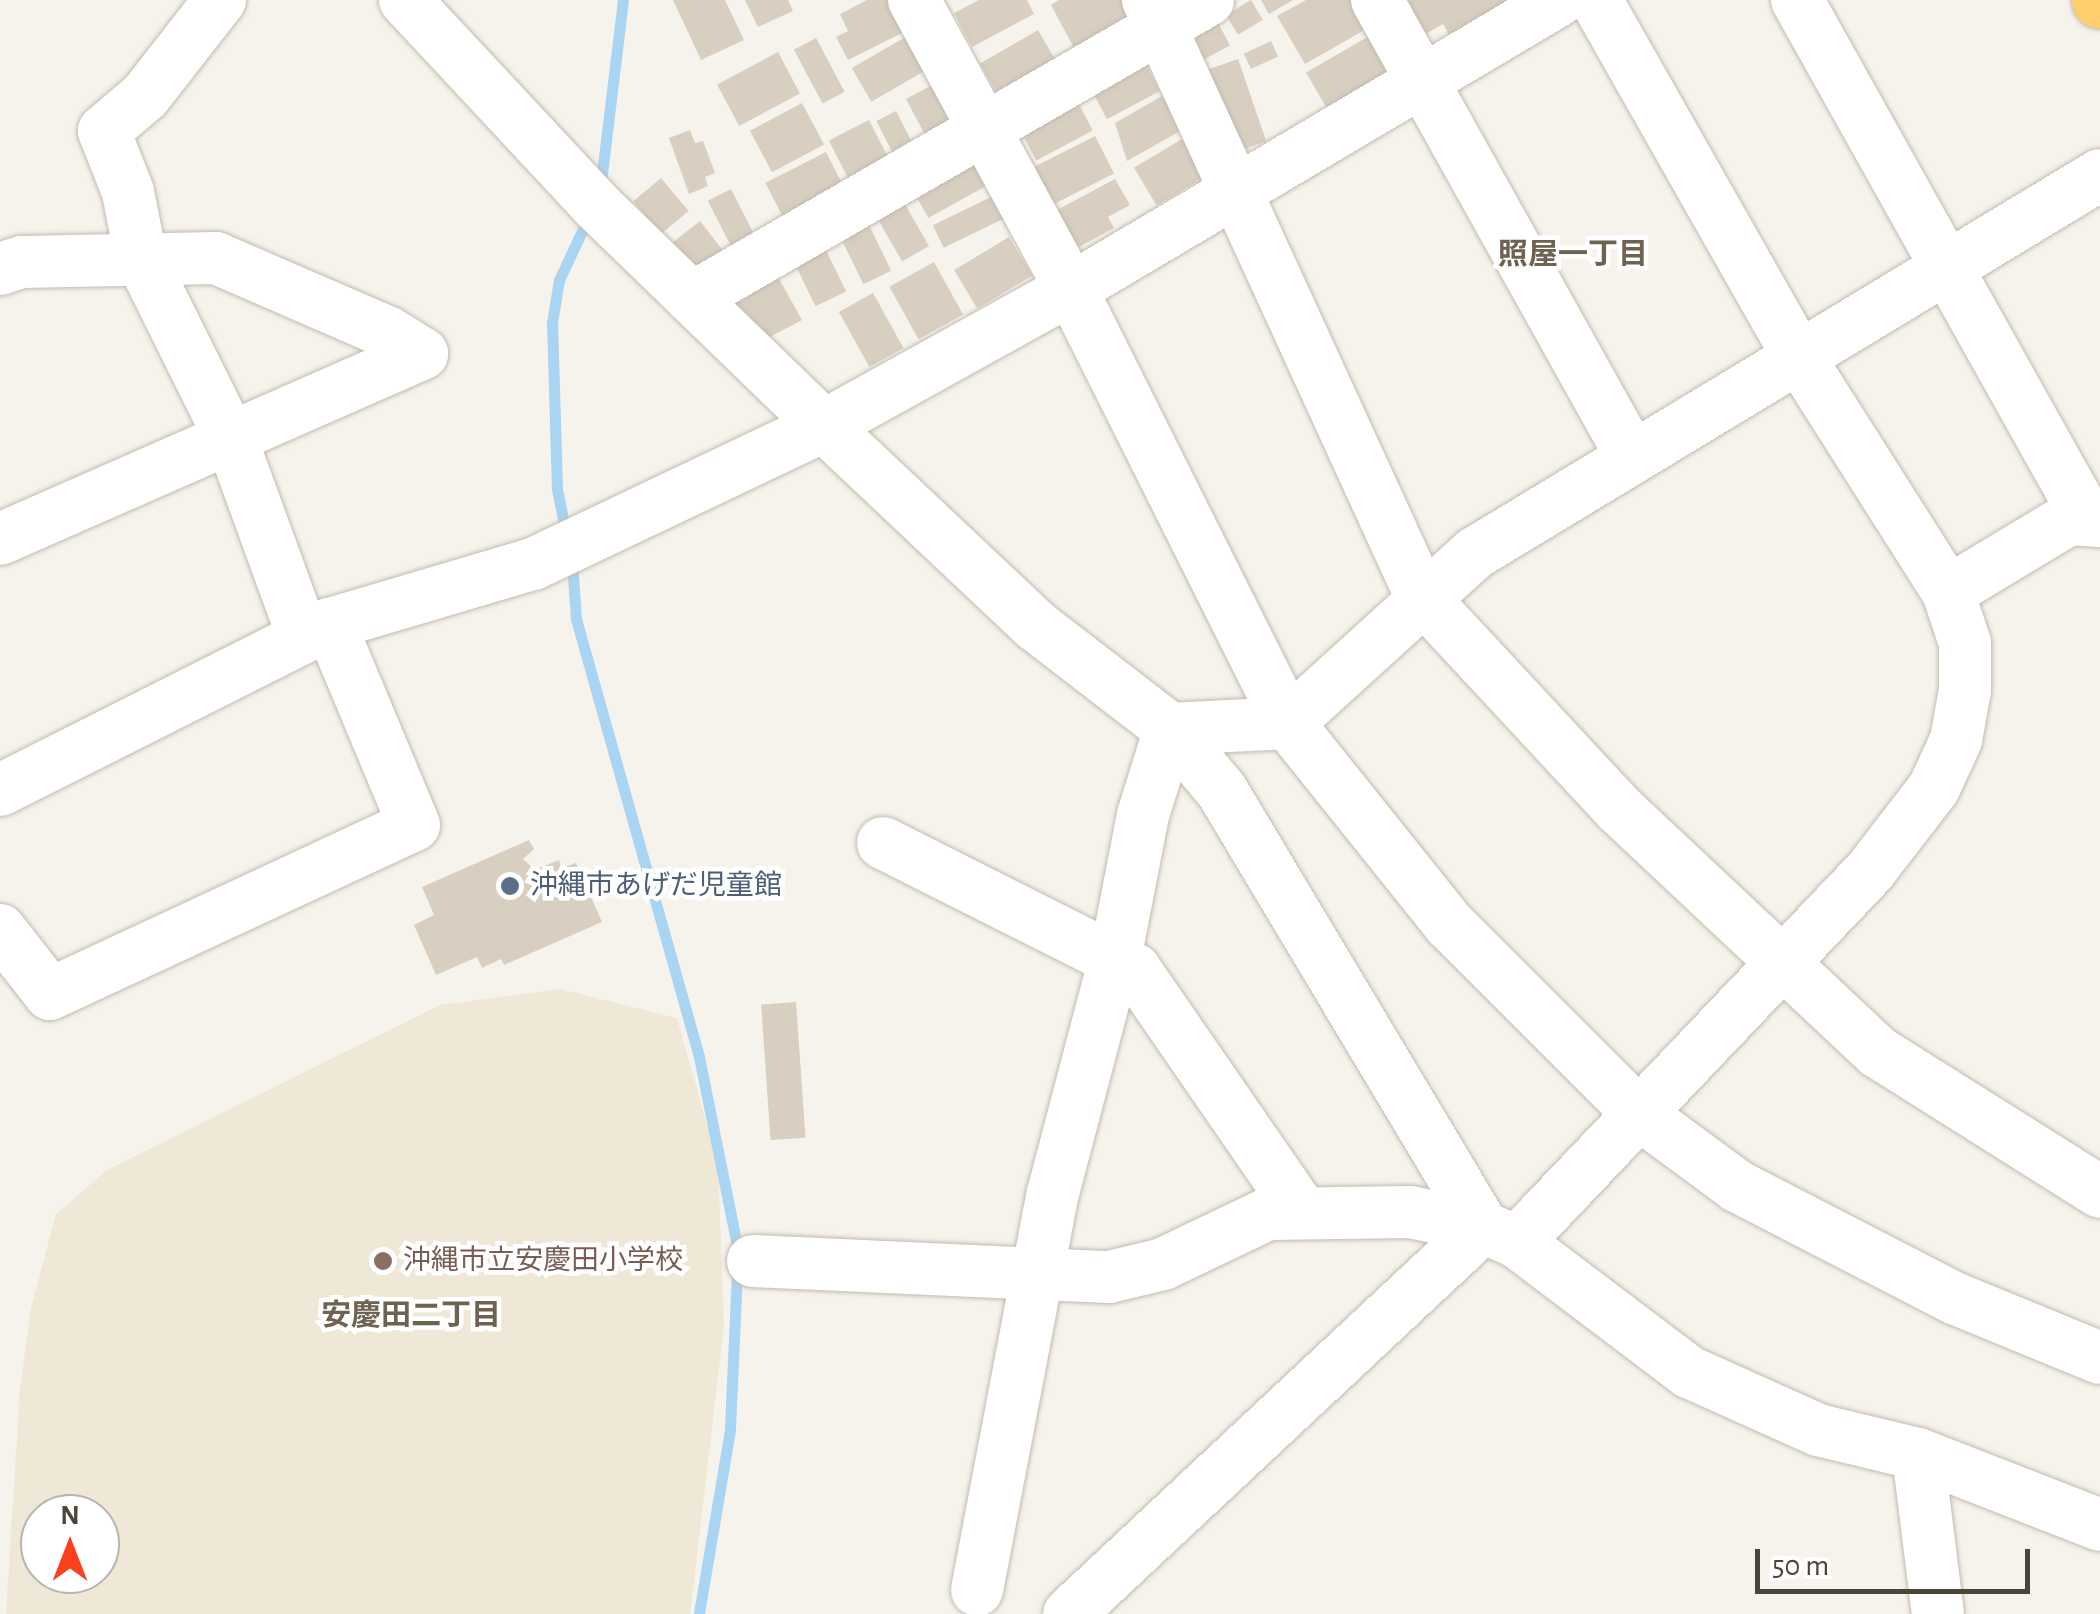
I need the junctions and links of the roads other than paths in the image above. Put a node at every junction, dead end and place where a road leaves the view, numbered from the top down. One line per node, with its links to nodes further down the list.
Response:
1 (220, 0): 14 (street)
2 (405, 0): 18 (street)
3 (914, 0): 11 (street)
4 (1208, 0): 9 (street)
5 (1377, 0): 10 (street)
6 (1559, 0): 10 (street)
7 (1596, 0): 19 (street)
8 (1797, 0): 15 (street)
9 (1154, 13): 11 (street); 13 (street)
10 (1423, 80): 13 (street); 22 (street)
11 (985, 130): 17 (street); 18 (street)
12 (2100, 175): 15 (street)
13 (1233, 190): 17 (street); 25 (street)
14 (141, 258): 16 (street); 21 (street); 21 (street)
15 (1947, 265): 19 (street); 23 (street)
16 (0, 269)
17 (1071, 289): 20 (street); 28 (street)
18 (692, 298): 20 (street)
19 (1797, 354): 22 (street); 26 (street)
20 (824, 426): 27 (street); 29 (street)
21 (232, 441): 24 (street); 27 (street)
22 (1632, 458): 25 (street)
23 (2093, 519): 26 (street)
24 (0, 540)
25 (1421, 596): 28 (street); 34 (street)
26 (1950, 599): 34 (street)
27 (316, 630): 30 (street); 32 (street)
28 (1288, 722): 29 (street); 35 (street)
29 (1170, 729): 33 (street); 38 (street)
30 (0, 790)
31 (882, 843): 33 (street)
32 (0, 930)
33 (1115, 959): 37 (street); 40 (street)
34 (1784, 968): 35 (street); 36 (street)
35 (1638, 1112): 38 (street); 41 (street)
36 (2100, 1192)
37 (1300, 1210): 38 (street); 40 (street)
38 (1500, 1234): 42 (street); 45 (street)
39 (754, 1261): 40 (street)
40 (1042, 1275): 44 (street)
41 (2100, 1358)
42 (1918, 1454): 43 (street); 46 (street)
43 (2100, 1526)
44 (977, 1590)
45 (1069, 1614)
46 (1938, 1614)

